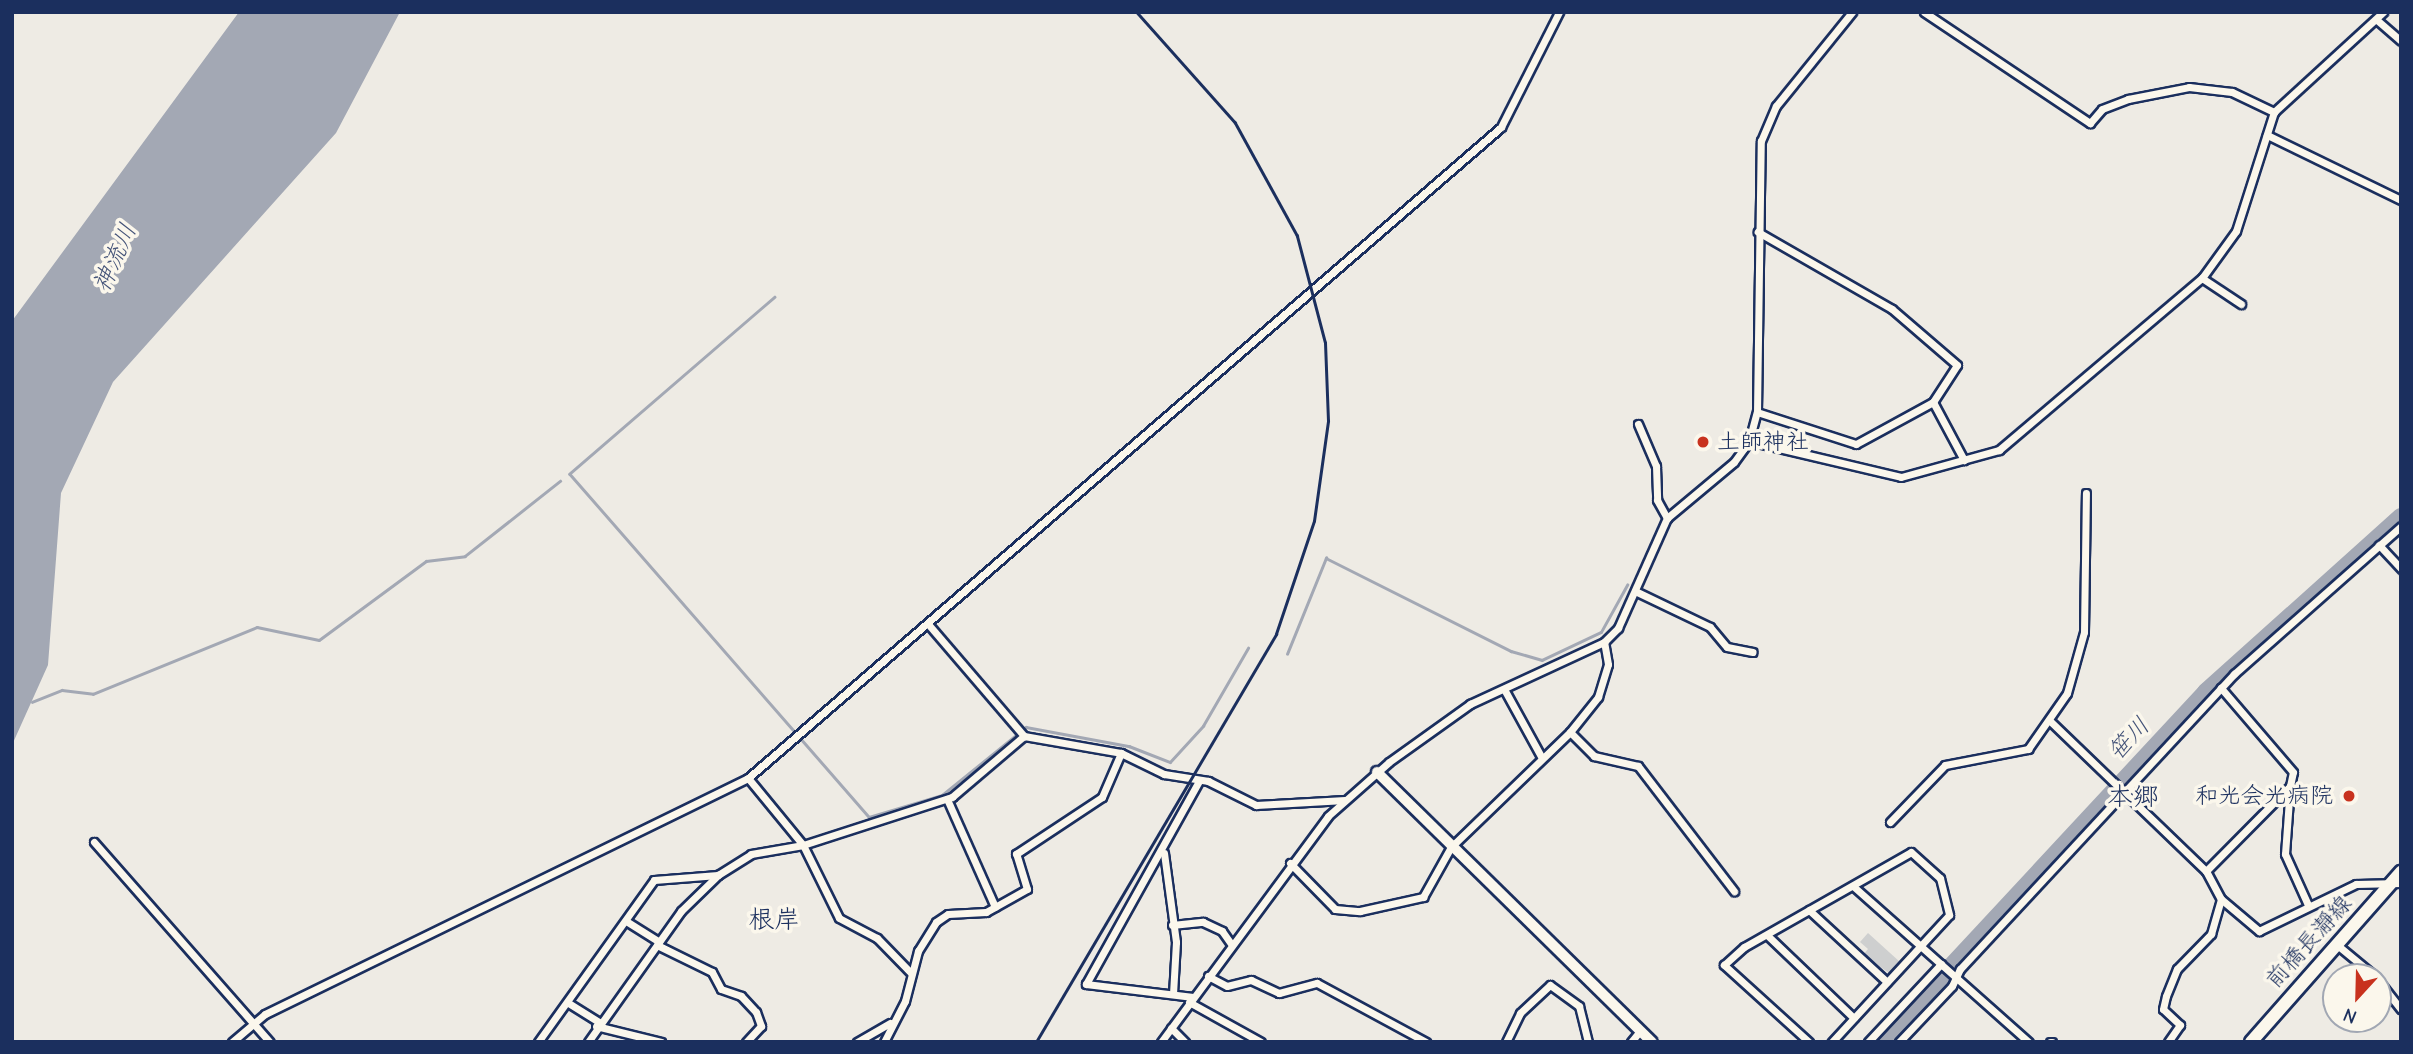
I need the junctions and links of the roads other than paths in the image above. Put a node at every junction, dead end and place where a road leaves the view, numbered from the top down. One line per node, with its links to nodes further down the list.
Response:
1 (1559, 12): 24 (street)
2 (1852, 12): 10 (street)
3 (1924, 12): 7 (street)
4 (2383, 12): 5 (street)
5 (2378, 21): 6 (street); 7 (street)
6 (2401, 41)
7 (2274, 111): 8 (street)
8 (2267, 135): 9 (street); 11 (street)
9 (2401, 200)
10 (1758, 232): 13 (street); 14 (street)
11 (2202, 278): 12 (street); 17 (street)
12 (2241, 304)
13 (1933, 402): 14 (street); 17 (street)
14 (1757, 412): 16 (street)
15 (1638, 424): 19 (street)
16 (1749, 441): 17 (street); 19 (street)
17 (1964, 460)
18 (2086, 493): 29 (street)
19 (1667, 518): 23 (street)
20 (2401, 526): 21 (street)
21 (2379, 545): 22 (street); 27 (street)
22 (2401, 569)
23 (1635, 591): 25 (street); 26 (street)
24 (928, 624): 31 (street); 35 (street)
25 (1604, 642): 28 (street); 30 (street)
26 (1753, 652)
27 (2221, 688): 37 (street); 38 (street)
28 (1504, 689): 33 (street); 34 (street)
29 (2049, 720): 38 (street); 41 (street)
30 (1570, 732): 33 (street); 52 (street)
31 (1024, 736): 32 (street); 39 (street)
32 (1121, 753): 36 (street); 55 (street)
33 (1542, 758): 44 (street)
34 (1377, 772): 40 (street); 44 (street)
35 (748, 778): 43 (street); 74 (street)
36 (1199, 781): 40 (street); 45 (street)
37 (2290, 786): 47 (street); 54 (street)
38 (2124, 792): 47 (street); 67 (street)
39 (947, 799): 43 (street); 55 (street)
40 (1345, 800): 46 (street)
41 (1890, 822)
42 (94, 842): 74 (street)
43 (803, 845): 49 (street); 66 (street)
44 (1451, 847): 46 (street); 79 (street)
45 (1164, 853): 58 (street); 70 (street)
46 (1290, 863): 62 (street)
47 (2206, 871): 53 (street)
48 (2401, 872): 50 (main road, 前橋長瀞線)
49 (718, 875): 57 (street); 60 (street)
50 (2396, 883): 54 (street); 61 (main road, 前橋長瀞線)
51 (1853, 886): 56 (street); 63 (street); 63 (street)
52 (1734, 891)
53 (2221, 899): 54 (street); 102 (street)
54 (2308, 905)
55 (995, 907): 66 (street)
56 (1809, 910): 59 (street); 69 (street)
57 (626, 921): 60 (street); 72 (street)
58 (1172, 925): 62 (street); 70 (street)
59 (1767, 935): 73 (street); 98 (street)
60 (658, 943): 76 (street); 86 (street)
61 (2336, 943): 64 (street); 103 (main road, 前橋長瀞線)
62 (1231, 944): 68 (street)
63 (1920, 947): 65 (street); 69 (street)
64 (2359, 963)
65 (1942, 965): 67 (street); 100 (street)
66 (911, 972): 75 (street)
67 (1952, 975): 80 (street); 101 (street)
68 (1208, 976): 71 (street); 93 (street)
69 (1886, 982): 73 (street)
70 (1173, 994): 71 (street)
71 (1191, 999): 77 (street); 78 (street)
72 (570, 1004): 76 (street); 83 (street)
73 (1854, 1018): 99 (street)
74 (253, 1023): 81 (street); 82 (street)
75 (890, 1023): 87 (street); 88 (street)
76 (597, 1024): 84 (street); 85 (street)
77 (1171, 1028): 89 (street); 90 (street)
78 (1245, 1031): 91 (street); 92 (street)
79 (1640, 1031): 96 (street); 97 (street)
80 (2028, 1041)
81 (232, 1042)
82 (270, 1042)
83 (538, 1042)
84 (588, 1042)
85 (662, 1042)
86 (746, 1042)
87 (857, 1042)
88 (884, 1042)
89 (1161, 1042)
90 (1185, 1042)
91 (1241, 1042)
92 (1261, 1042)
93 (1426, 1042)
94 (1506, 1042): 95 (street)
95 (1588, 1042)
96 (1631, 1042)
97 (1651, 1042)
98 (1808, 1042)
99 (1832, 1042)
100 (1868, 1042)
101 (1899, 1042)
102 (2168, 1042)
103 (2250, 1042)

